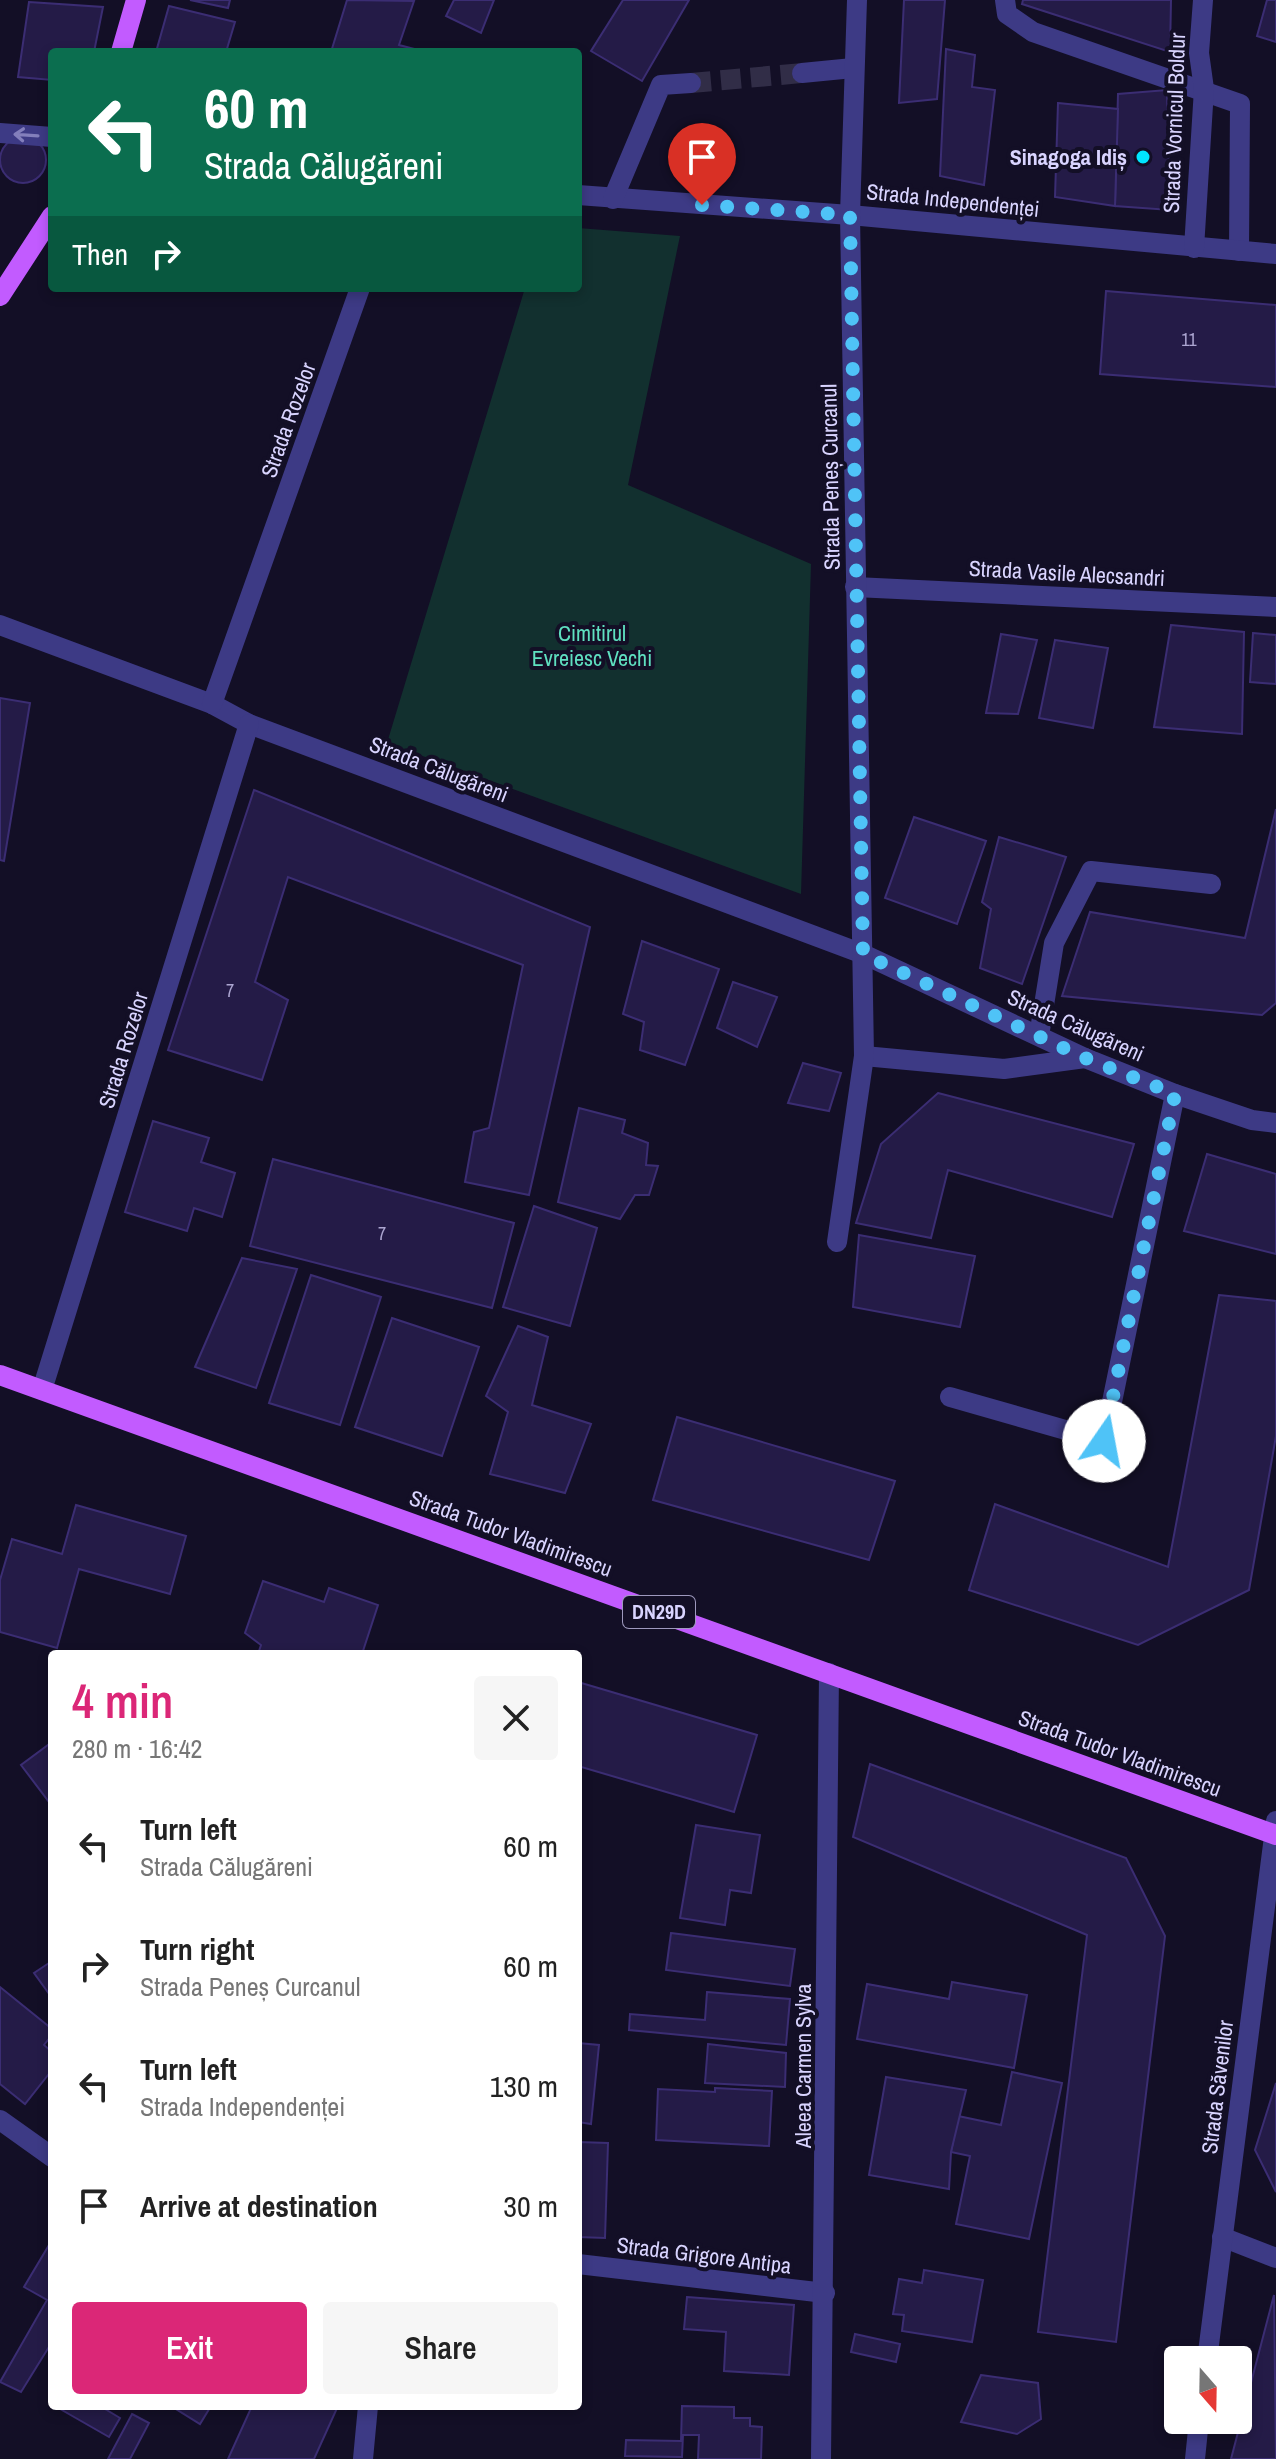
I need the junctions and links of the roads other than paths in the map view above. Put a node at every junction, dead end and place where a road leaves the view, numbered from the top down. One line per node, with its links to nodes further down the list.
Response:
1 (136, 0): 5 (main road)
2 (857, 0): 6 (street, Strada Peneș Curcanul)
3 (1005, 0): 9 (street)
4 (1203, 0): 9 (street, Strada Vornicul Boldur)
5 (122, 48)
6 (853, 68): 7 (street); 14 (street, Strada Peneș Curcanul)
7 (802, 73)
8 (691, 83): 13 (street)
9 (1204, 89): 16 (street, Strada Vornicul Boldur); 17 (street)
10 (0, 133): 11 (street, one-way to 10)
11 (48, 137)
12 (582, 195): 13 (street, Strada Independenței)
13 (613, 199): 14 (street, Strada Independenței)
14 (850, 215): 16 (street, Strada Independenței); 21 (street, Strada Peneș Curcanul)
15 (48, 222): 20 (main road)
16 (1194, 248): 17 (street, Strada Independenței)
17 (1239, 251): 18 (street, Strada Independenței)
18 (1276, 254)
19 (359, 292): 24 (street, Strada Rozelor)
20 (0, 296)
21 (855, 587): 22 (street, Strada Vasile Alecsandri); 27 (street, Strada Peneș Curcanul)
22 (1276, 607)
23 (0, 625): 24 (street, Strada Călugăreni)
24 (212, 704): 25 (street, Strada Călugăreni)
25 (249, 724): 27 (street, Strada Călugăreni); 35 (street, Strada Rozelor)
26 (1211, 884): 28 (street)
27 (863, 954): 28 (street, Strada Călugăreni); 29 (street)
28 (1039, 1036): 30 (street, Strada Călugăreni)
29 (864, 1056): 30 (street); 33 (street)
30 (1085, 1058): 31 (street, Strada Călugăreni)
31 (1175, 1094): 32 (street, Strada Călugăreni); 36 (street)
32 (1276, 1123)
33 (837, 1242)
34 (0, 1375): 35 (main road, Strada Tudor Vladimirescu / DN29D)
35 (42, 1390): 37 (main road, Strada Tudor Vladimirescu / DN29D)
36 (950, 1397)
37 (829, 1673): 38 (main road, Strada Tudor Vladimirescu / DN29D); 44 (street, Aleea Carmen Sylva)
38 (1275, 1830): 41 (street, Strada Săvenilor)
39 (0, 2120): 40 (street)
40 (48, 2154)
41 (1222, 2237): 42 (street); 45 (street, Strada Săvenilor)
42 (1276, 2258)
43 (582, 2264): 44 (street, Strada Grigore Antipa)
44 (825, 2293): 49 (street, Aleea Carmen Sylva)
45 (1209, 2346)
46 (368, 2410): 48 (street)
47 (1198, 2434): 50 (street)
48 (363, 2459)
49 (821, 2459)
50 (1195, 2459)

